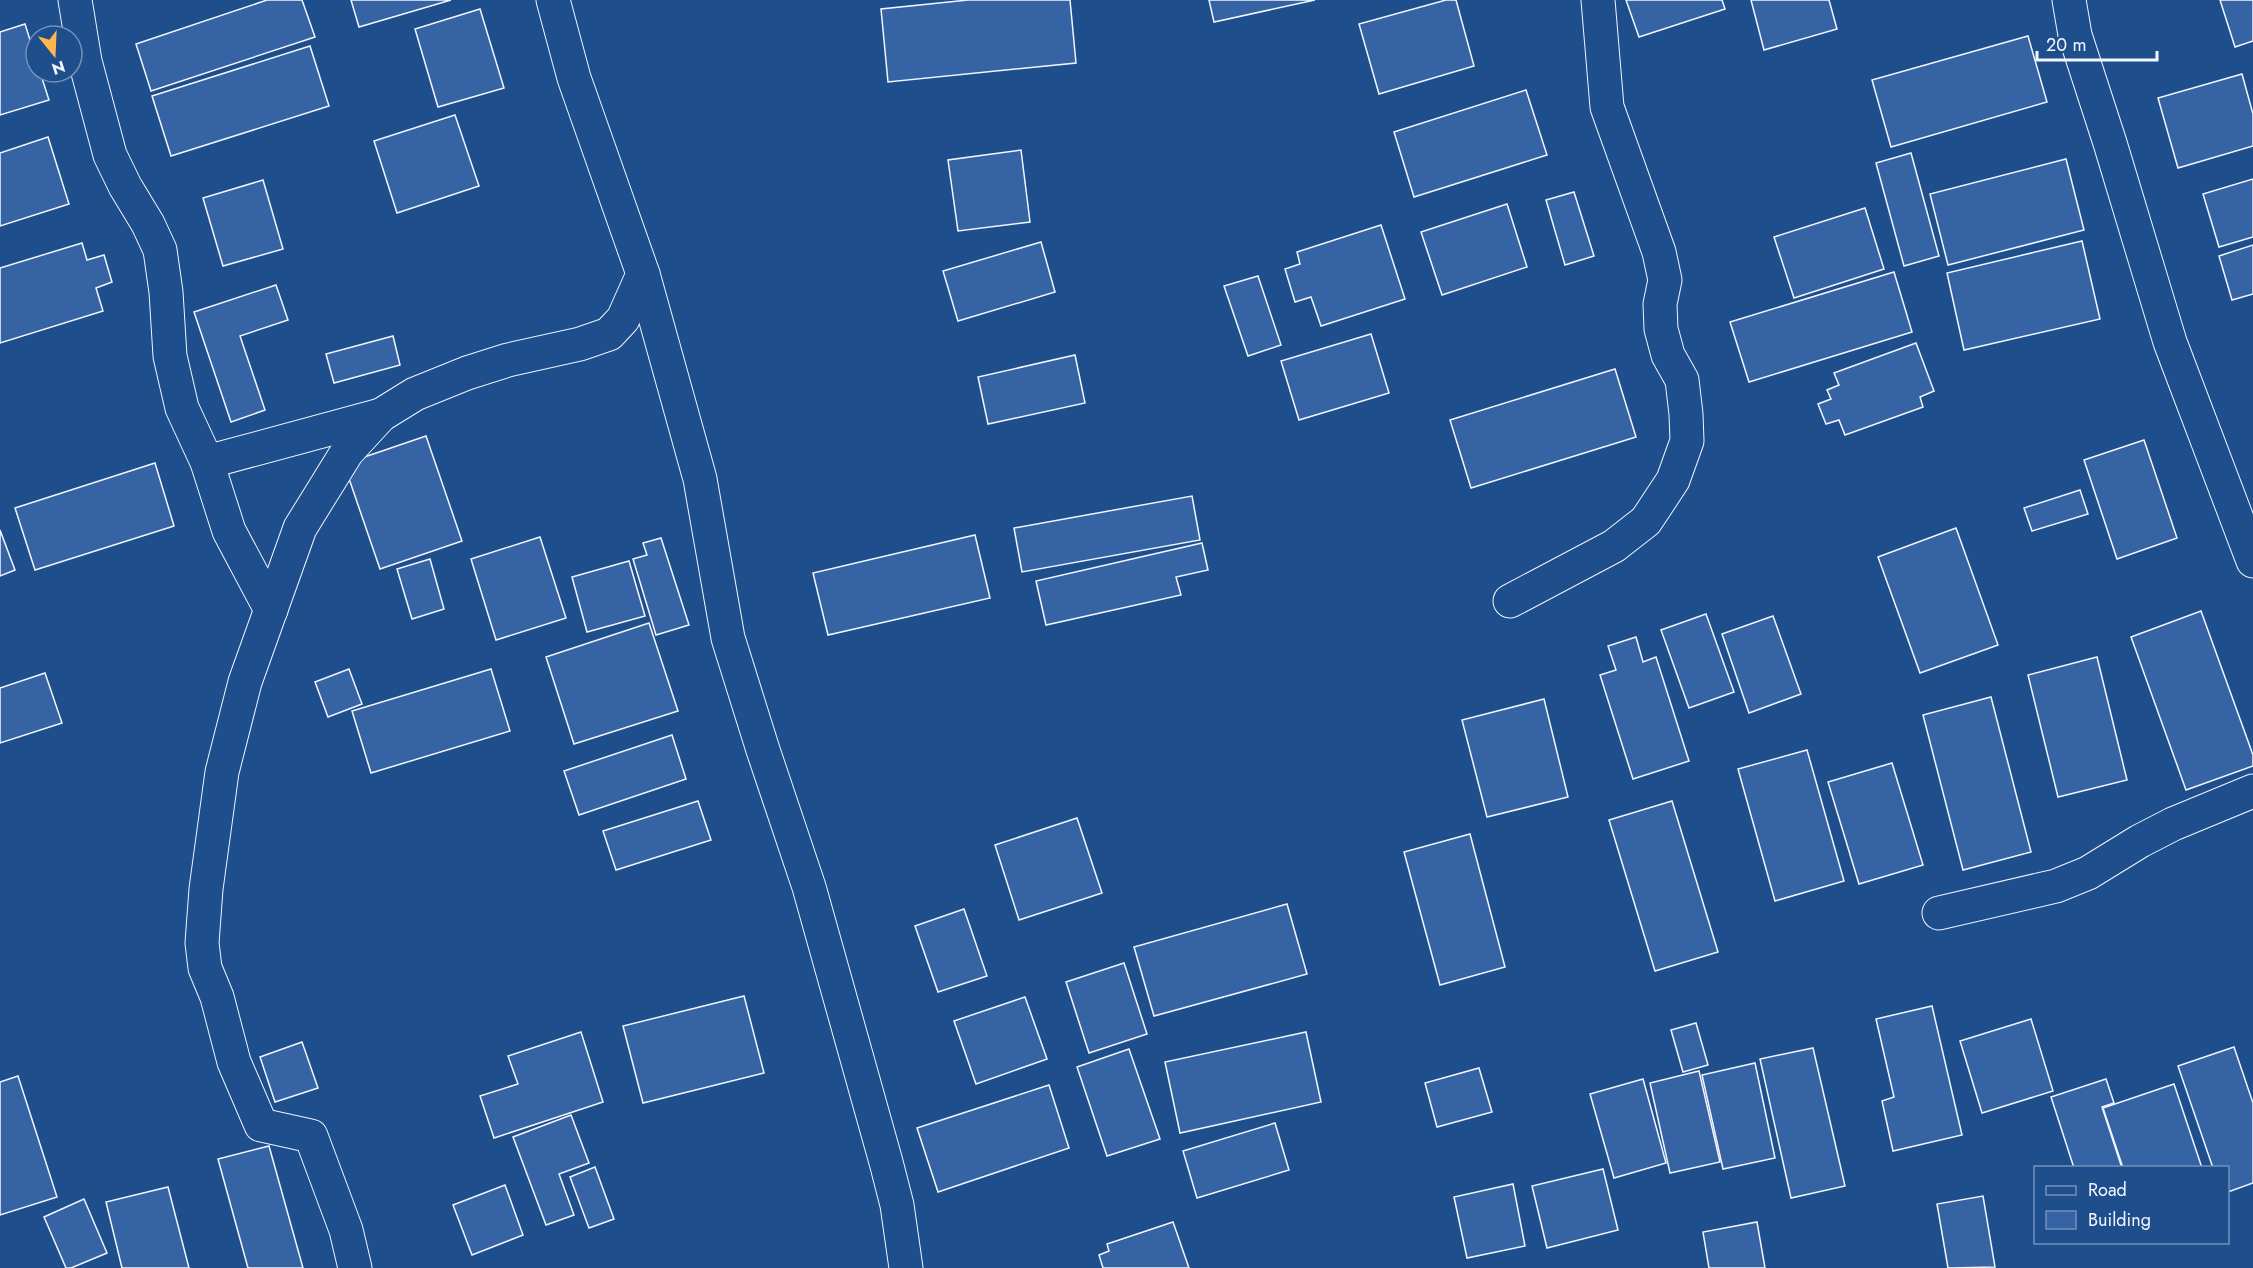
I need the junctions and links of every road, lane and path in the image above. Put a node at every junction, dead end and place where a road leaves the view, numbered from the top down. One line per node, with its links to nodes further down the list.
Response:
1 (75, 0): 7 (street)
2 (553, 0): 5 (street)
3 (1598, 0): 9 (street)
4 (2069, 0): 8 (street)
5 (643, 274): 6 (street); 14 (street)
6 (381, 415): 7 (street); 10 (street)
7 (207, 462): 10 (street)
8 (2253, 561)
9 (1510, 601)
10 (271, 610): 13 (street)
11 (2253, 791): 12 (street)
12 (1939, 913)
13 (356, 1268)
14 (906, 1268)

